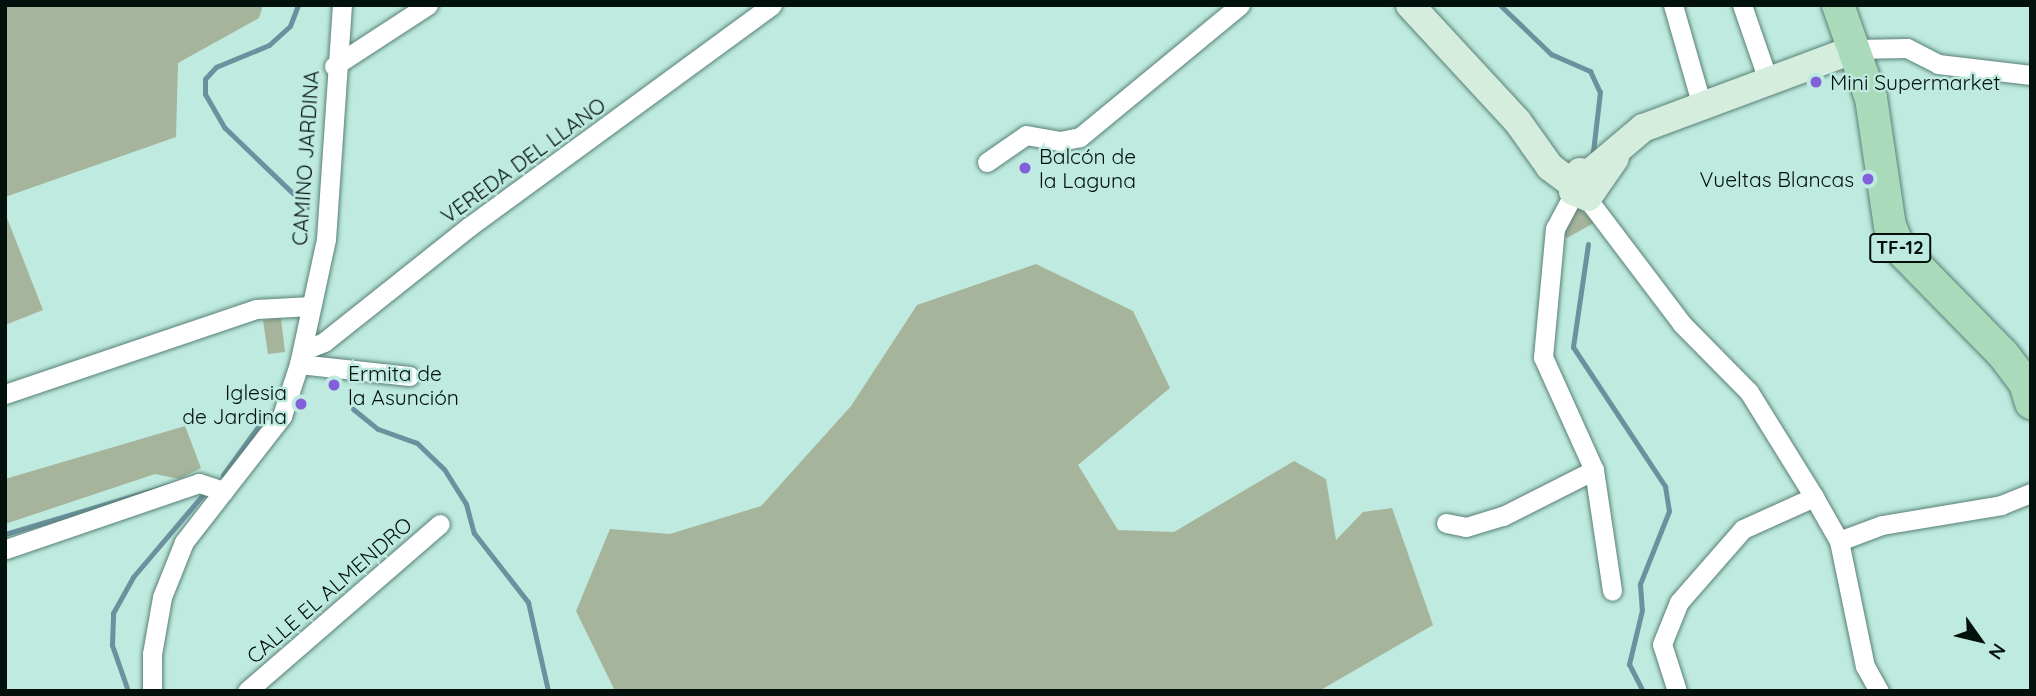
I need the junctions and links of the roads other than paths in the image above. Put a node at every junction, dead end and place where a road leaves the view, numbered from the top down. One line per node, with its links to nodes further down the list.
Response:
1 (342, 5): 10 (street, CAMINO JARDINA)
2 (428, 5): 10 (street)
3 (772, 5): 17 (street, VEREDA DEL LLANO)
4 (1240, 5): 14 (street)
5 (1410, 5): 15 (main road)
6 (1673, 5): 13 (street)
7 (1742, 5): 12 (street)
8 (1838, 5): 9 (main road, TF-12)
9 (1856, 49): 11 (street); 12 (main road); 20 (main road, TF-12)
10 (334, 66): 16 (street, CAMINO JARDINA)
11 (2031, 75)
12 (1768, 80): 13 (main road)
13 (1702, 106): 15 (main road)
14 (987, 162)
15 (1584, 186): 21 (street); 24 (street)
16 (311, 306): 17 (street, CAMINO JARDINA); 19 (street)
17 (300, 357): 18 (street); 22 (street, CAMINO JARDINA)
18 (409, 376)
19 (5, 394)
20 (2031, 403)
21 (1594, 470): 25 (street); 29 (street)
22 (224, 491): 28 (street); 30 (street, CAMINO JARDINA)
23 (2031, 493): 27 (street)
24 (1814, 497): 27 (street); 32 (street)
25 (1446, 523)
26 (440, 524): 31 (street, CALLE EL ALMENDRO)
27 (1839, 541): 33 (street)
28 (6, 549)
29 (1612, 591)
30 (152, 691)
31 (247, 691)
32 (1677, 691)
33 (1879, 691)

